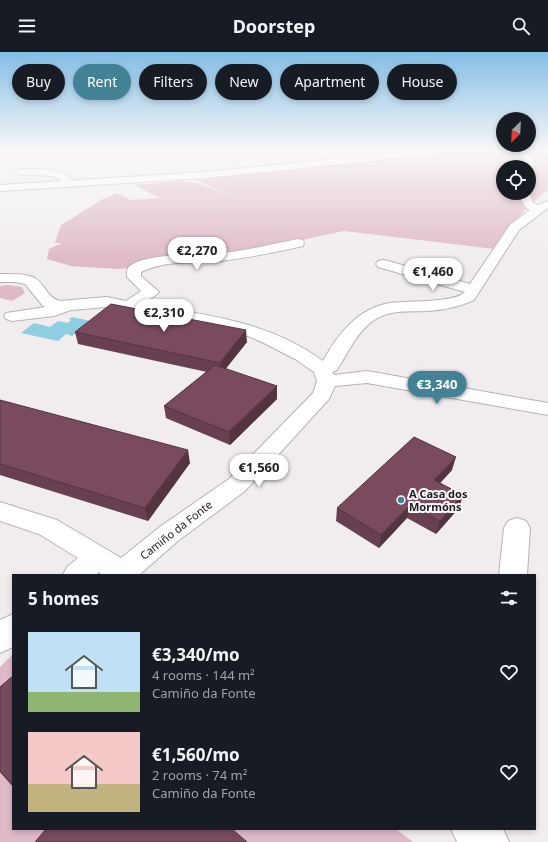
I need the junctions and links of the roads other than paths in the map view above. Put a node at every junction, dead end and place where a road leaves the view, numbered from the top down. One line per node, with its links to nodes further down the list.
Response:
1 (527, 200): 2 (street)
2 (543, 206): 6 (street, Camiño da Fonte)
3 (298, 243): 9 (street)
4 (383, 264): 6 (street)
5 (0, 278): 7 (street)
6 (474, 290): 11 (street, Camiño da Fonte)
7 (46, 300): 8 (street); 10 (street)
8 (70, 306): 9 (street); 10 (street)
9 (129, 306): 11 (street)
10 (6, 320)
11 (324, 375): 12 (street); 17 (street, Camiño da Fonte)
12 (548, 409)
13 (0, 511): 15 (street)
14 (516, 528): 18 (street)
15 (98, 557): 16 (street); 17 (street)
16 (78, 574)
17 (122, 574)
18 (513, 574)
19 (12, 629): 20 (street)
20 (0, 639)
21 (472, 830): 22 (street)
22 (489, 842)

